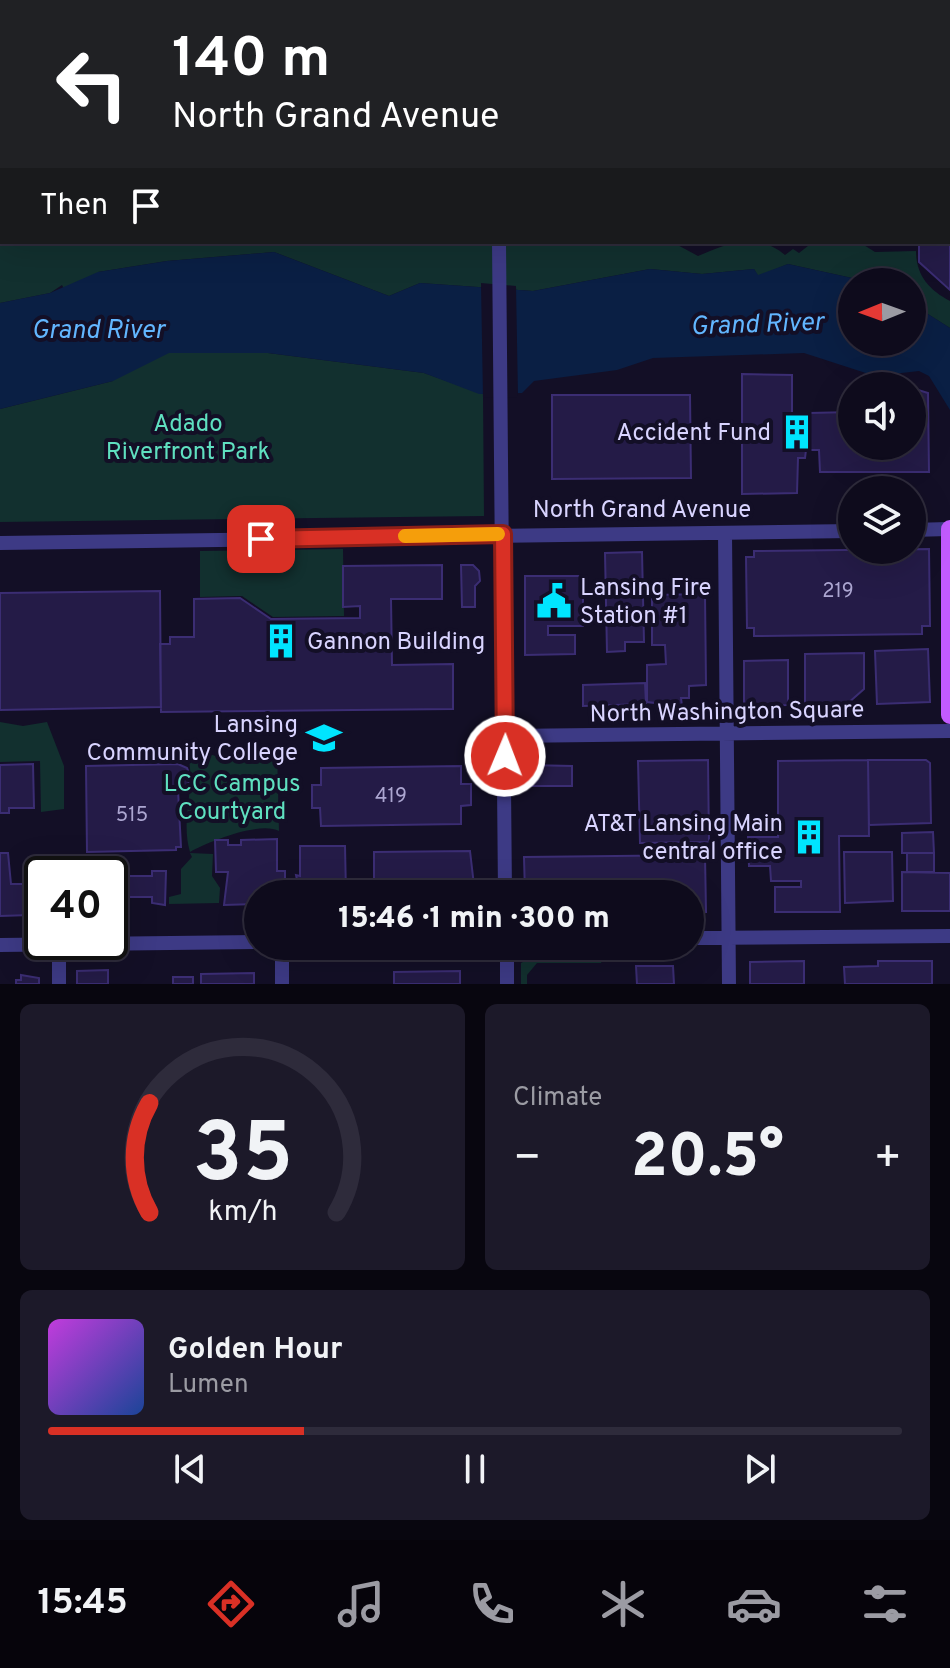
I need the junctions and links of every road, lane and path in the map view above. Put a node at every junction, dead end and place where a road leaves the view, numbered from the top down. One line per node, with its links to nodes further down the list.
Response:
1 (499, 244): 6 (street)
2 (949, 529): 3 (street); 8 (main road)
3 (926, 530)
4 (838, 531): 5 (street, North Grand Avenue)
5 (725, 533): 6 (street, North Grand Avenue); 10 (street)
6 (503, 534): 7 (street, North Grand Avenue); 11 (street)
7 (0, 543)
8 (950, 715)
9 (950, 731): 10 (street, North Washington Square)
10 (726, 734): 11 (street, North Washington Square); 14 (street)
11 (505, 736): 12 (street)
12 (505, 880)
13 (950, 936): 14 (street)
14 (729, 937): 15 (street); 26 (street)
15 (704, 938)
16 (244, 942): 17 (street)
17 (128, 943)
18 (0, 945): 19 (street)
19 (24, 945)
20 (59, 960): 23 (street)
21 (282, 960): 24 (street)
22 (507, 960): 25 (street)
23 (59, 984)
24 (282, 984)
25 (507, 984)
26 (729, 984)

